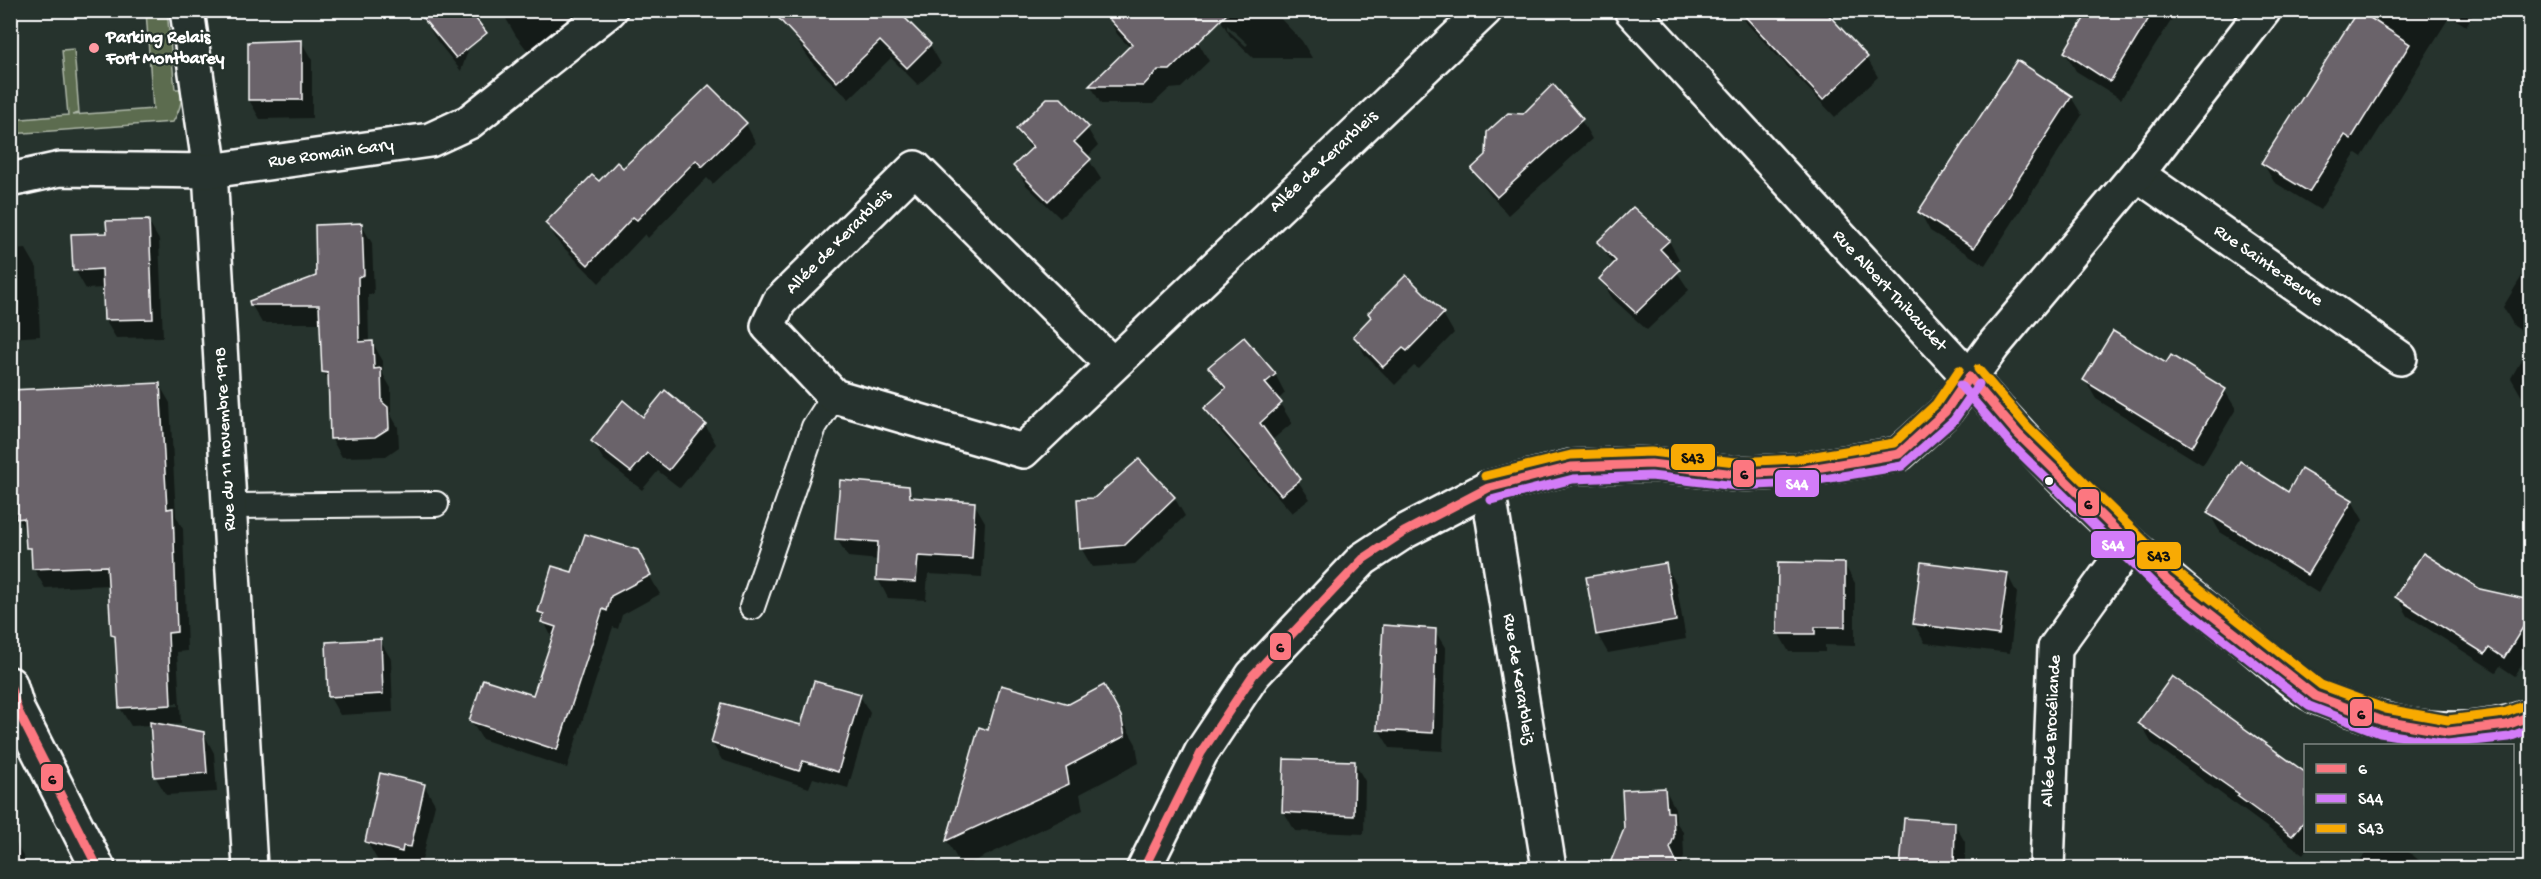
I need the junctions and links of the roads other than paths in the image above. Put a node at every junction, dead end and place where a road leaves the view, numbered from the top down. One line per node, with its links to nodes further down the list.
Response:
1 (187, 10): 6 (street, Rue du 11 novembre 1918)
2 (610, 10): 6 (street, Rue Romain Gary)
3 (1485, 10): 10 (street, Allée de Kerarbleis)
4 (1632, 10): 11 (street, Rue Albert Thibaudet)
5 (2265, 10): 7 (street)
6 (210, 171): 8 (street, Rue Romain Gary); 15 (street, Rue du 11 novembre 1918)
7 (2136, 174): 9 (street, Rue Sainte-Beuve); 11 (street)
8 (10, 180)
9 (2400, 358)
10 (1113, 365): 12 (street, Allée de Kerarbleis); 12 (street, Allée de Kerarbleis)
11 (1969, 377): 13 (street); 16 (street, Rue Albert Thibaudet)
12 (834, 396): 17 (lane)
13 (1488, 488): 23 (street); 24 (street, Rue de Kerarbleiz)
14 (436, 504): 15 (lane)
15 (230, 506): 22 (street, Rue du 11 novembre 1918)
16 (2129, 545): 19 (street, Rue Albert Thibaudet); 25 (street, Allée de Brocéliande)
17 (752, 607)
18 (10, 684): 20 (street)
19 (2530, 716)
20 (17, 726): 21 (street)
21 (98, 868)
22 (250, 868)
23 (1144, 868)
24 (1549, 868)
25 (2047, 868)

